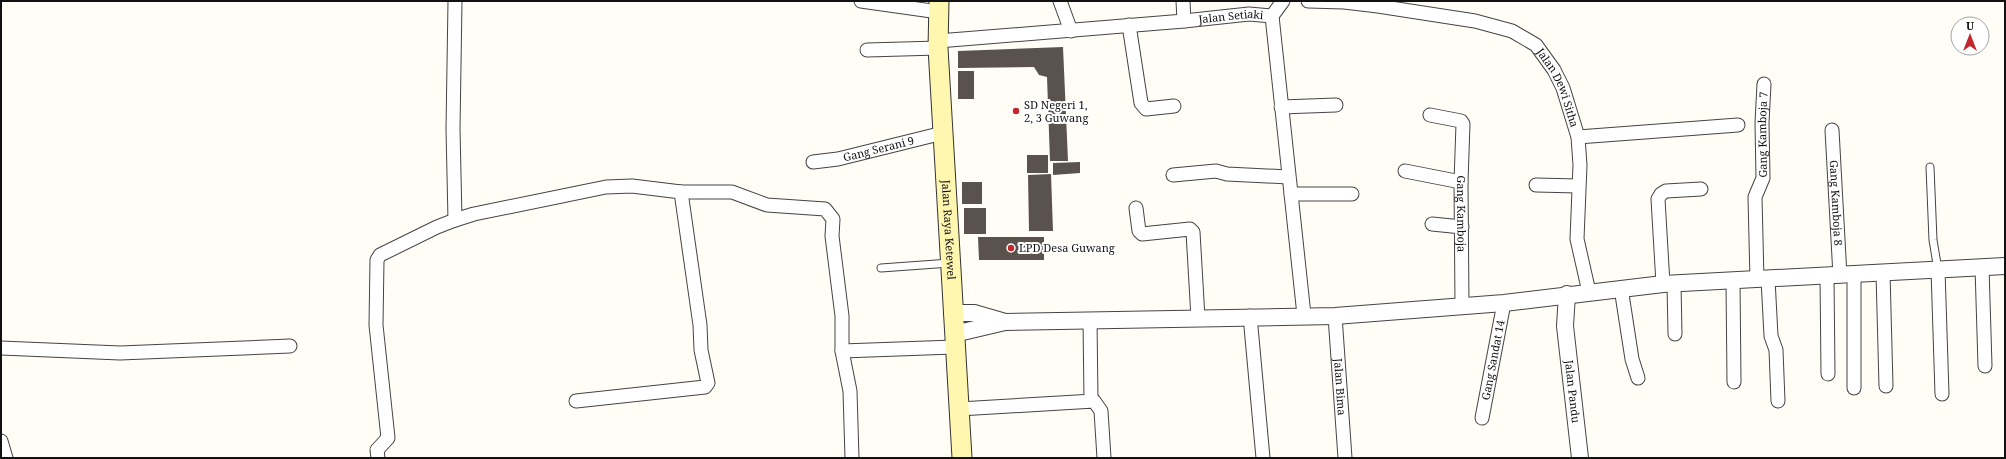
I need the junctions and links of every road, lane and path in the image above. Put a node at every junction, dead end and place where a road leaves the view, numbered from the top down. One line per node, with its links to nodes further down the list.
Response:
1 (455, 1): 37 (street)
2 (860, 1): 8 (street)
3 (1060, 1): 12 (street)
4 (1183, 1): 10 (street)
5 (1284, 1): 6 (street); 9 (street)
6 (1296, 1)
7 (1308, 1): 23 (street, Jalan Dewi Sitha)
8 (939, 6): 13 (main road, Jalan Raya Ketewel)
9 (1272, 16): 10 (street, Jalan Setiaki); 18 (street, Jalan Setiaki)
10 (1184, 21): 11 (street, Jalan Setiaki)
11 (1129, 24): 12 (street, Jalan Setiaki); 17 (street)
12 (1071, 31): 13 (street, Jalan Setiaki)
13 (938, 44): 14 (street, Jalan Setiaki); 22 (main road, Jalan Raya Ketewel)
14 (866, 50)
15 (1764, 84): 47 (street, Gang Kamboja 7)
16 (1336, 105): 18 (street)
17 (1174, 106)
18 (1281, 107): 28 (street, Jalan Setiaki)
19 (1430, 115): 29 (street, Gang Kamboja)
20 (1738, 125): 23 (street)
21 (1832, 130): 46 (street, Gang Kamboja 8)
22 (943, 133): 24 (street, Gang Serani 9); 40 (main road, Jalan Raya Ketewel)
23 (1578, 137): 31 (street, Jalan Dewi Sitha)
24 (813, 162)
25 (1930, 167): 44 (lane)
26 (1405, 171): 29 (street)
27 (1173, 175): 28 (street)
28 (1288, 177): 34 (street, Jalan Setiaki)
29 (1461, 182): 39 (street, Gang Kamboja)
30 (1536, 185): 31 (street)
31 (1578, 186): 51 (street, Jalan Dewi Sitha)
32 (1701, 189): 49 (street)
33 (681, 192): 37 (street); 68 (street); 76 (street)
34 (1291, 194): 35 (street); 57 (street, Jalan Setiaki)
35 (1352, 194)
36 (1136, 208): 60 (street)
37 (455, 220): 83 (street)
38 (1432, 224): 39 (street)
39 (1462, 228): 55 (street, Gang Kamboja)
40 (950, 263): 43 (lane); 56 (main road, Jalan Raya Ketewel)
41 (2005, 266): 42 (street)
42 (1982, 267): 44 (street); 69 (street)
43 (881, 268)
44 (1938, 270): 45 (street); 75 (street)
45 (1883, 274): 46 (street); 73 (street)
46 (1840, 276): 47 (street); 70 (street); 74 (street)
47 (1762, 280): 48 (street); 78 (street, Gang Kamboja 7)
48 (1733, 281): 49 (street); 72 (street)
49 (1669, 284): 50 (street); 64 (street)
50 (1621, 288): 51 (street); 71 (street)
51 (1589, 292): 52 (street)
52 (1567, 294): 53 (street); 63 (street, Jalan Pandu)
53 (1546, 298): 54 (street); 63 (street, Jalan Pandu)
54 (1504, 302): 55 (street); 80 (street, Gang Sandat 14)
55 (1462, 306): 59 (street)
56 (952, 313): 62 (street); 65 (main road, Jalan Raya Ketewel)
57 (1304, 315): 58 (street); 59 (street)
58 (1250, 316): 60 (street); 87 (street)
59 (1335, 316): 88 (street, Jalan Bima)
60 (1198, 318): 61 (street)
61 (1090, 320): 62 (street); 77 (street)
62 (1005, 322): 65 (street)
63 (1565, 326): 89 (street, Jalan Pandu)
64 (1675, 334)
65 (954, 341): 68 (street); 79 (main road, Jalan Raya Ketewel)
66 (290, 346): 67 (street)
67 (1, 348)
68 (842, 351): 84 (street)
69 (1985, 366)
70 (1828, 374)
71 (1638, 378)
72 (1734, 382)
73 (1886, 386)
74 (1854, 388)
75 (1942, 394)
76 (576, 400)
77 (1091, 400): 79 (street); 86 (street)
78 (1778, 401)
79 (959, 409): 85 (main road, Jalan Raya Ketewel)
80 (1482, 418)
81 (1, 440): 82 (street)
82 (6, 458)
83 (378, 458)
84 (852, 458)
85 (962, 458)
86 (1104, 458)
87 (1262, 458)
88 (1345, 458)
89 (1580, 458)

